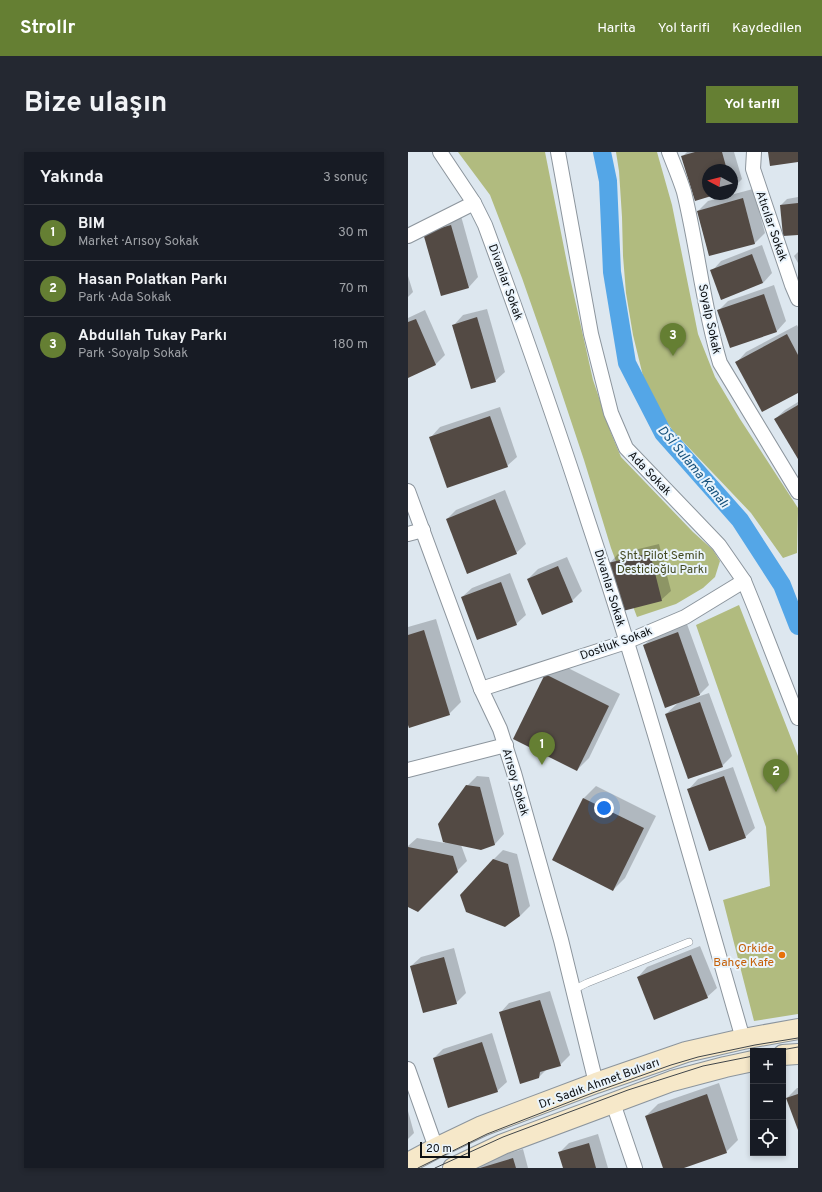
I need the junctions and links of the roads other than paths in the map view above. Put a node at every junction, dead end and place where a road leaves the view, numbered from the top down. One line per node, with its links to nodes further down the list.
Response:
1 (440, 152): 7 (street, Divanlar Sokak)
2 (558, 152): 14 (street, Ada Sokak)
3 (669, 152): 11 (street, Soyalp Sokak)
4 (747, 152): 6 (street)
5 (754, 152): 6 (street, Atıcılar Sokak)
6 (753, 169): 9 (street, Atıcılar Sokak)
7 (474, 203): 8 (street); 15 (street, Divanlar Sokak)
8 (408, 236)
9 (798, 299)
10 (408, 492): 12 (street, Arısoy Sokak)
11 (798, 492)
12 (423, 530): 13 (street); 16 (street, Arısoy Sokak)
13 (408, 534)
14 (744, 581): 15 (street, Dostluk Sokak); 17 (street, Ada Sokak)
15 (626, 642): 16 (street, Dostluk Sokak); 23 (street, Divanlar Sokak)
16 (481, 689): 18 (street, Arısoy Sokak)
17 (798, 718)
18 (506, 745): 19 (street); 21 (street, Arısoy Sokak)
19 (408, 770)
20 (689, 942): 21 (lane)
21 (573, 990): 30 (street, Arısoy Sokak)
22 (798, 1029): 23 (main road, Dr. Sadık Ahmet Bulvarı)
23 (743, 1039): 30 (main road, Dr. Sadık Ahmet Bulvarı)
24 (798, 1054): 25 (main road)
25 (786, 1056)
26 (786, 1058): 28 (street)
27 (750, 1062): 31 (main road, Dr. Sadık Ahmet Bulvarı)
28 (798, 1066)
29 (408, 1069): 32 (street)
30 (596, 1082): 32 (main road, Dr. Sadık Ahmet Bulvarı)
31 (613, 1103): 34 (main road, Dr. Sadık Ahmet Bulvarı); 35 (street)
32 (436, 1148): 33 (main road, Dr. Sadık Ahmet Bulvarı)
33 (408, 1163)
34 (453, 1168)
35 (635, 1168)

